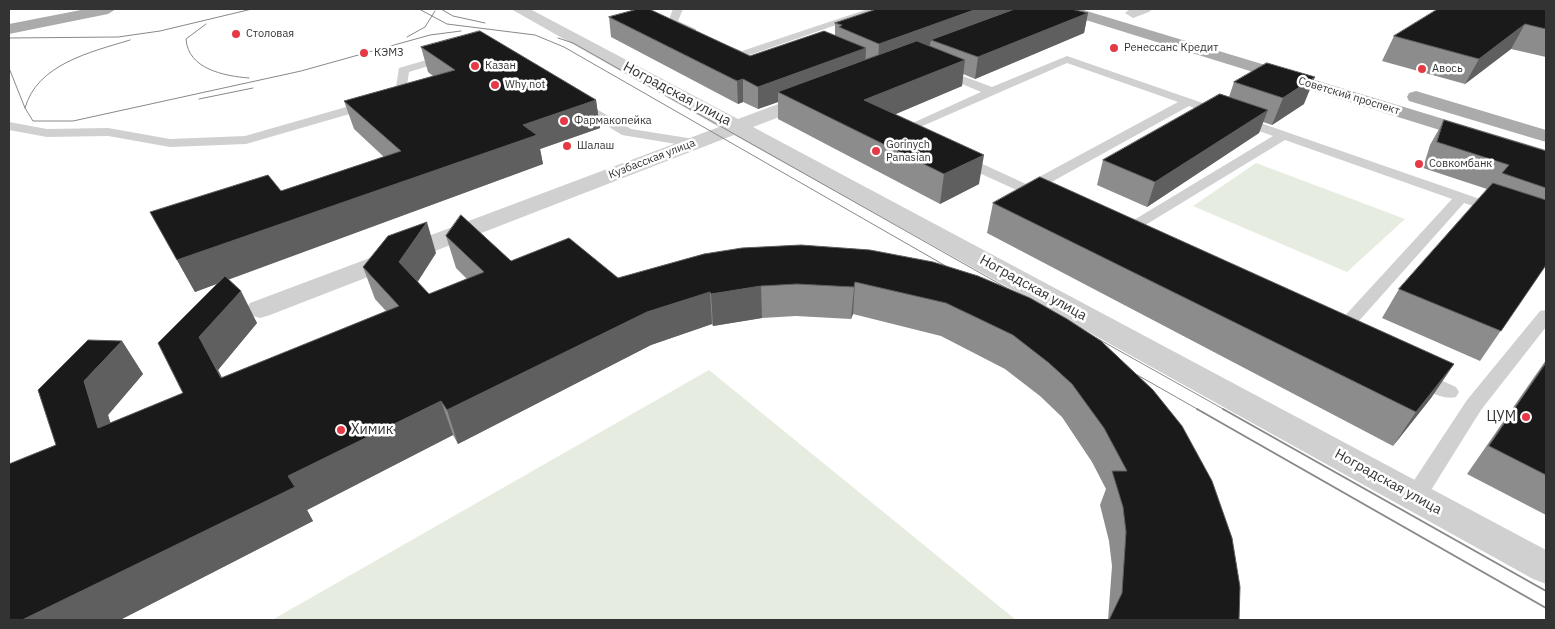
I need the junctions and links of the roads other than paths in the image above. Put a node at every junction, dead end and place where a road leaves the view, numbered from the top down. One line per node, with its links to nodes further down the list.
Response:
1 (63, 9): 8 (main road)
2 (108, 9): 9 (main road)
3 (519, 9): 23 (street, Ноградская улица)
4 (678, 9): 10 (lane)
5 (877, 9): 11 (lane)
6 (1065, 9): 29 (main road, Советский проспект)
7 (1132, 10): 14 (main road)
8 (9, 20)
9 (9, 29)
10 (698, 34)
11 (798, 35): 12 (lane); 13 (lane)
12 (715, 42)
13 (815, 42)
14 (1231, 42)
15 (456, 54): 22 (lane)
16 (929, 67): 18 (lane)
17 (835, 89): 23 (street, Кузбасская улица)
18 (990, 92): 21 (lane); 26 (lane)
19 (1399, 92): 25 (main road, Советский проспект)
20 (568, 97): 27 (lane)
21 (1188, 102): 24 (lane); 30 (lane)
22 (9, 126)
23 (737, 127): 27 (street, Кузбасская улица); 42 (street, Ноградская улица)
24 (1283, 135): 31 (lane); 35 (lane)
25 (1546, 136)
26 (919, 139)
27 (694, 143): 37 (street, Кузбасская улица)
28 (946, 152): 30 (lane)
29 (1546, 158)
30 (1026, 190): 32 (lane)
31 (1461, 197): 33 (lane); 39 (lane)
32 (1060, 206)
33 (1512, 215)
34 (1102, 226): 35 (lane)
35 (1119, 234): 36 (lane)
36 (1137, 243)
37 (260, 309)
38 (1546, 316): 42 (lane)
39 (1352, 346)
40 (1405, 371): 41 (lane)
41 (1449, 392)
42 (1415, 497): 43 (street, Ноградская улица)
43 (1546, 568)

